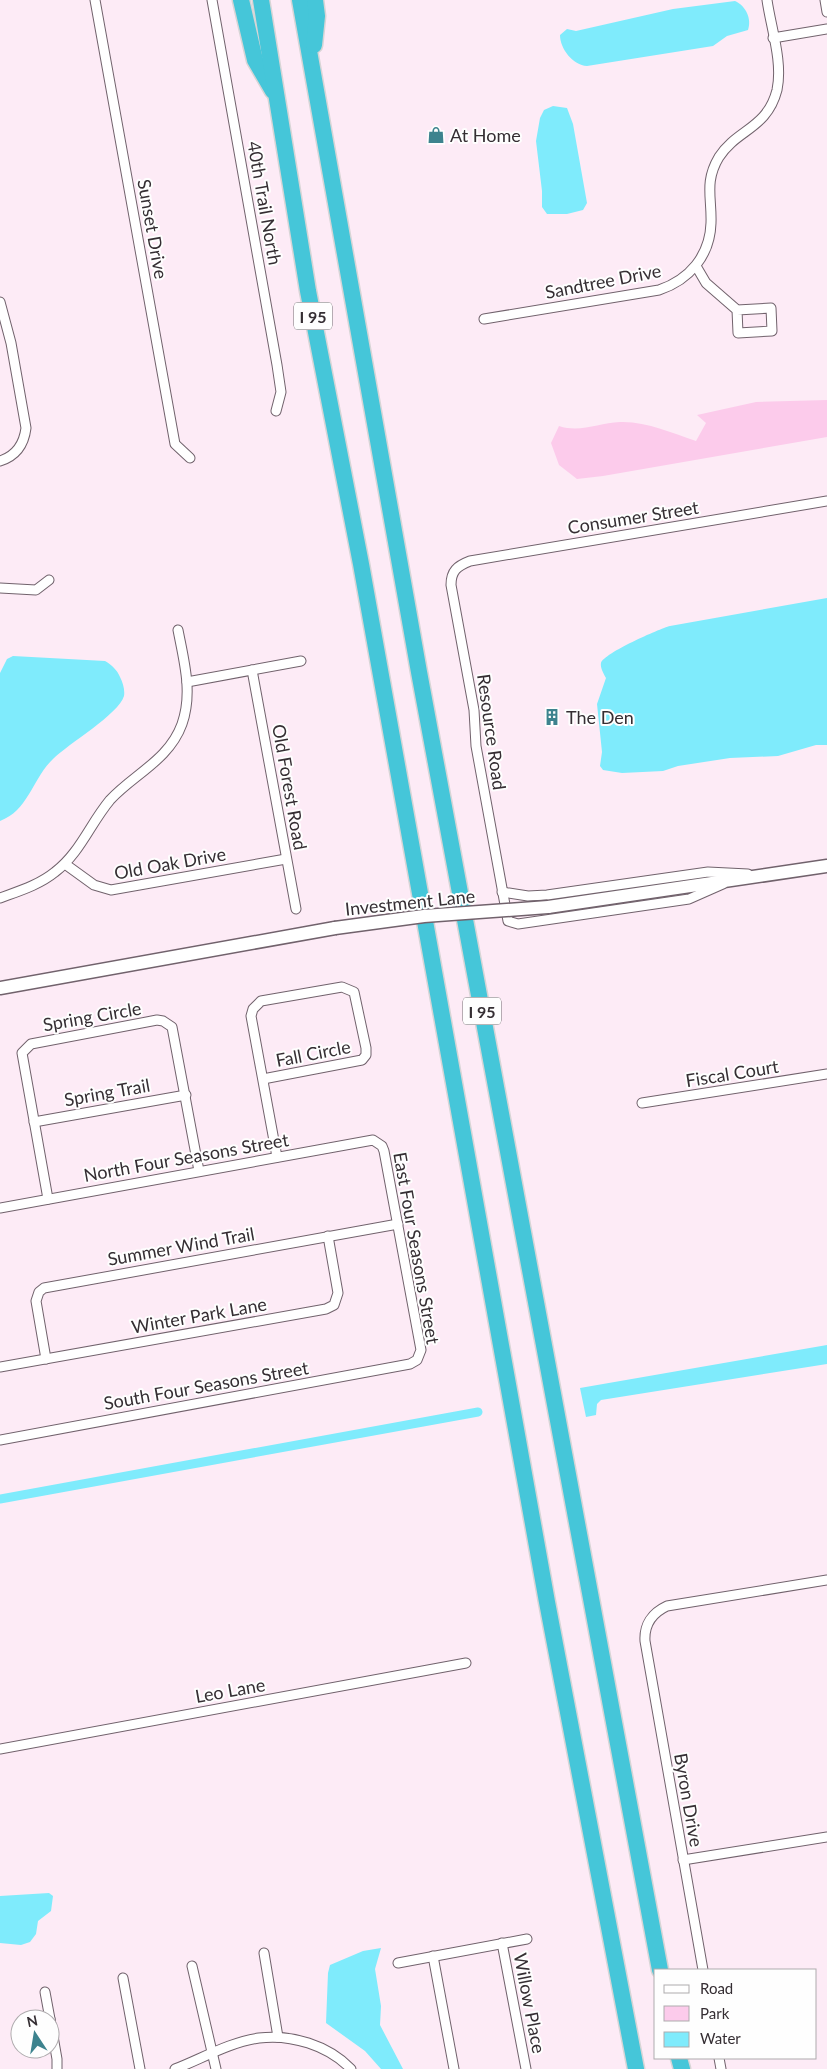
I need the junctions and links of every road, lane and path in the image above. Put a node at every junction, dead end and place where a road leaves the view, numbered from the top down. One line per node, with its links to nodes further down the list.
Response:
1 (95, 0): 19 (street, Sunset Drive)
2 (212, 0): 18 (street, 40th Trail North)
3 (241, 0): 13 (highway)
4 (261, 0): 13 (highway, I 95)
5 (300, 0): 12 (highway, I 95)
6 (315, 0): 12 (highway)
7 (767, 0): 11 (street, Sandtree Drive)
8 (825, 0): 9 (street)
9 (827, 12)
10 (827, 29): 11 (street)
11 (773, 38): 14 (street, Sandtree Drive)
12 (312, 67): 65 (highway, I 95)
13 (278, 99): 78 (highway, I 95)
14 (696, 266): 16 (street); 17 (street, Sandtree Drive)
15 (0, 302): 20 (street)
16 (737, 310): 16 (street)
17 (484, 319)
18 (276, 411)
19 (190, 458)
20 (0, 461)
21 (827, 501): 22 (street, Consumer Street)
22 (451, 576): 34 (street, Resource Road)
23 (49, 580): 24 (street)
24 (0, 588)
25 (178, 630): 28 (street)
26 (301, 661): 27 (street)
27 (252, 670): 28 (street); 29 (street, Old Forest Road)
28 (188, 682): 30 (street)
29 (286, 859): 30 (street, Old Oak Drive); 36 (street, Old Forest Road)
30 (65, 864): 35 (street)
31 (827, 866): 32 (street, Investment Lane)
32 (761, 875): 33 (street, Investment Lane); 34 (street)
33 (733, 879): 34 (street, Resource Road); 37 (street, Investment Lane, bridge)
34 (502, 892)
35 (0, 898)
36 (296, 909)
37 (0, 988)
38 (827, 1074): 41 (street, Fiscal Court)
39 (263, 1079): 39 (street, Fall Circle); 44 (street, Fall Circle)
40 (186, 1095): 42 (street, Spring Trail); 42 (street, Spring Circle); 45 (street, Spring Circle)
41 (642, 1103)
42 (34, 1122): 46 (street, Spring Circle)
43 (378, 1142): 44 (street, North Four Seasons Street); 48 (street, East Four Seasons Street)
44 (277, 1157): 45 (street, North Four Seasons Street)
45 (199, 1171): 46 (street, North Four Seasons Street)
46 (48, 1199): 47 (street, North Four Seasons Street)
47 (0, 1208)
48 (398, 1224): 49 (street, Summer Wind Trail); 51 (street, East Four Seasons Street)
49 (328, 1236): 50 (street, Summer Wind Trail); 50 (street, Winter Park Lane)
50 (46, 1359): 52 (street, Winter Park Lane)
51 (418, 1360): 53 (street, South Four Seasons Street)
52 (0, 1367)
53 (0, 1440)
54 (827, 1580): 58 (street, Byron Drive)
55 (466, 1663): 56 (street, Leo Lane)
56 (0, 1749)
57 (827, 1837): 58 (street)
58 (683, 1860): 66 (street, Byron Drive)
59 (527, 1939): 60 (street)
60 (502, 1943): 62 (street); 77 (street, Willow Place)
61 (264, 1953): 70 (street)
62 (433, 1956): 63 (street); 76 (street)
63 (398, 1963)
64 (192, 1966): 71 (street)
65 (660, 1969)
66 (703, 1969)
67 (123, 1978): 72 (street)
68 (45, 1992): 69 (street)
69 (48, 2009)
70 (278, 2037): 71 (street); 75 (street)
71 (212, 2054): 73 (street); 74 (street)
72 (140, 2069)
73 (175, 2069)
74 (216, 2069)
75 (351, 2069)
76 (454, 2069)
77 (526, 2069)
78 (636, 2069)

